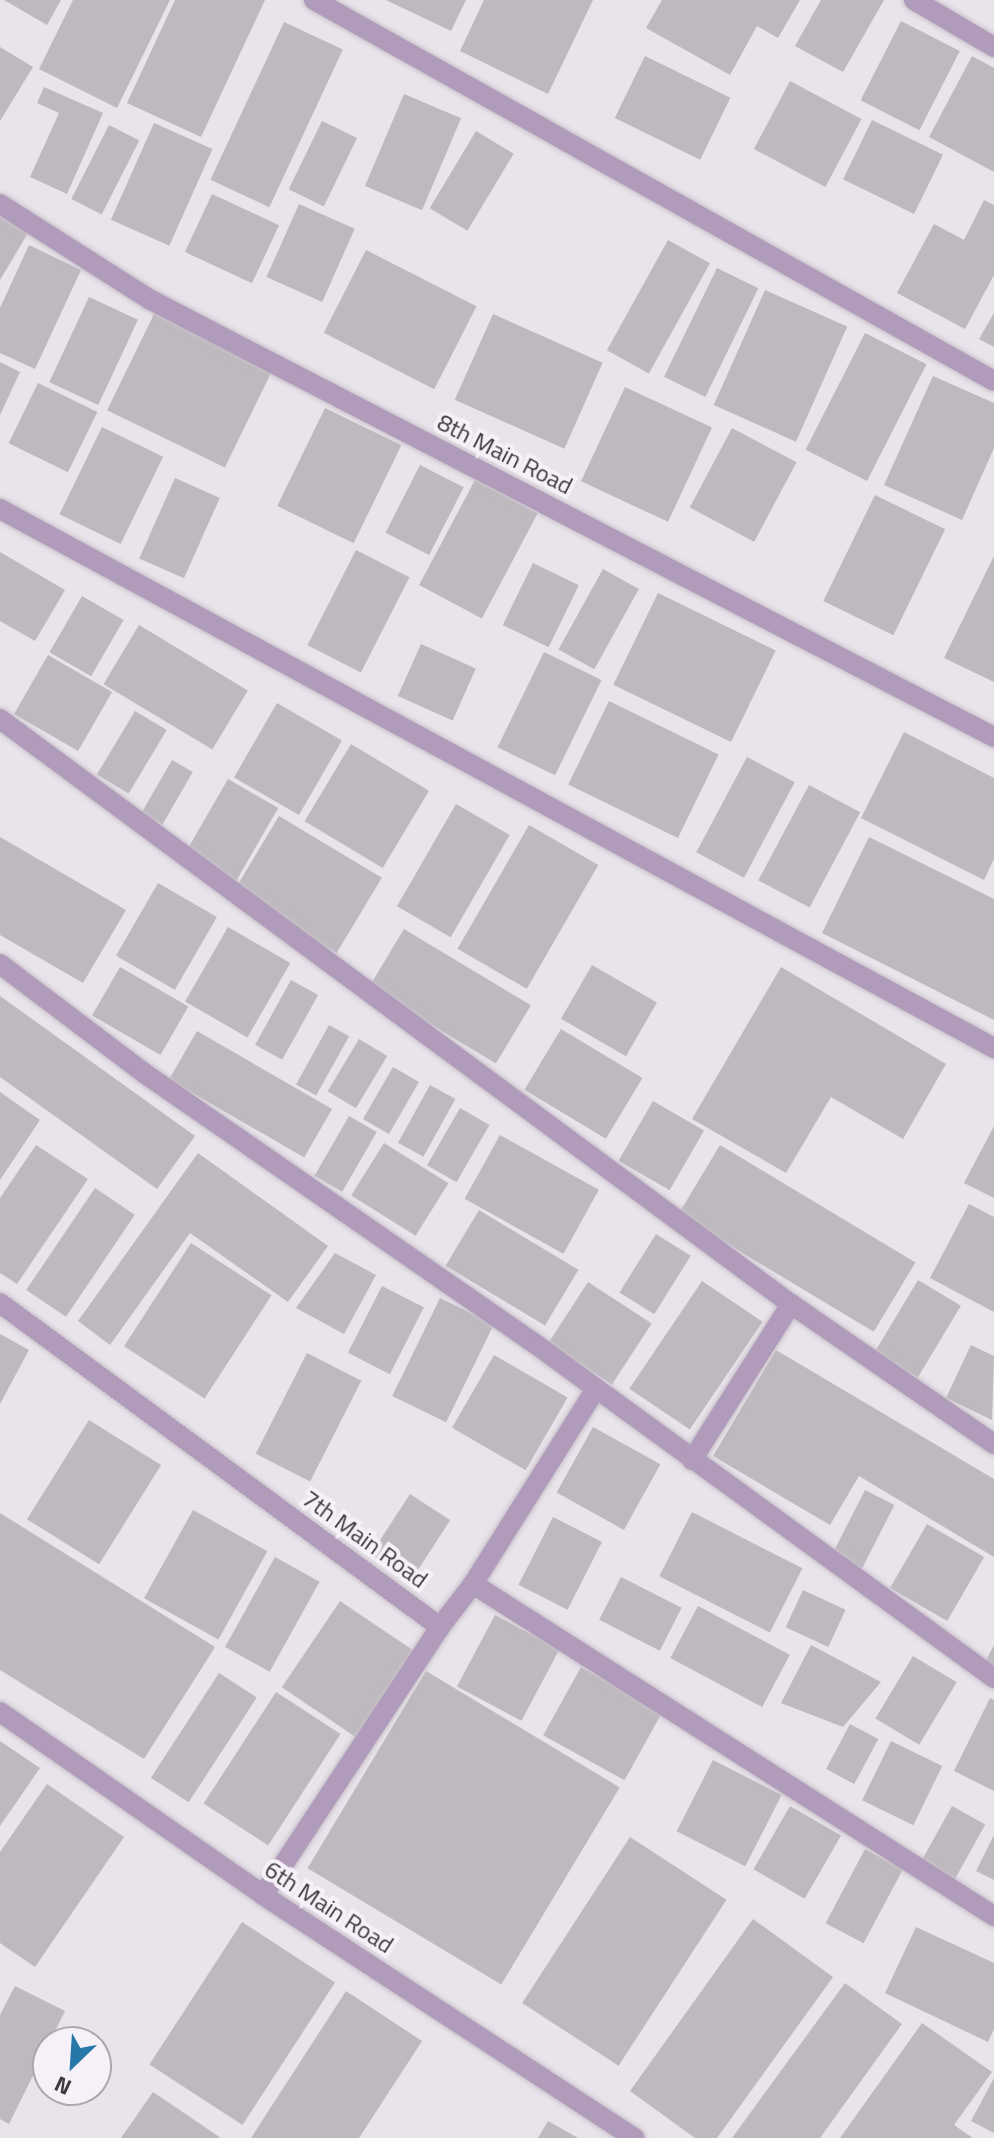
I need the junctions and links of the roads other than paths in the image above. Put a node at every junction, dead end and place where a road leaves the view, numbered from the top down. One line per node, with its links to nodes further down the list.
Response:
1 (314, 0): 5 (street)
2 (914, 0): 3 (street)
3 (994, 47)
4 (0, 204): 8 (street, 8th Main Road)
5 (994, 381)
6 (0, 509): 10 (street)
7 (0, 719): 12 (street)
8 (994, 737)
9 (0, 964): 13 (street)
10 (994, 1048)
11 (0, 1303): 17 (street, 7th Main Road)
12 (791, 1304): 14 (street); 15 (street)
13 (596, 1389): 15 (street); 16 (street)
14 (994, 1444)
15 (692, 1460): 18 (street)
16 (473, 1584): 17 (street); 21 (street)
17 (440, 1627): 20 (street)
18 (994, 1678)
19 (0, 1712): 20 (street, 6th Main Road)
20 (263, 1895): 22 (street, 6th Main Road)
21 (994, 1916)
22 (635, 2138)

